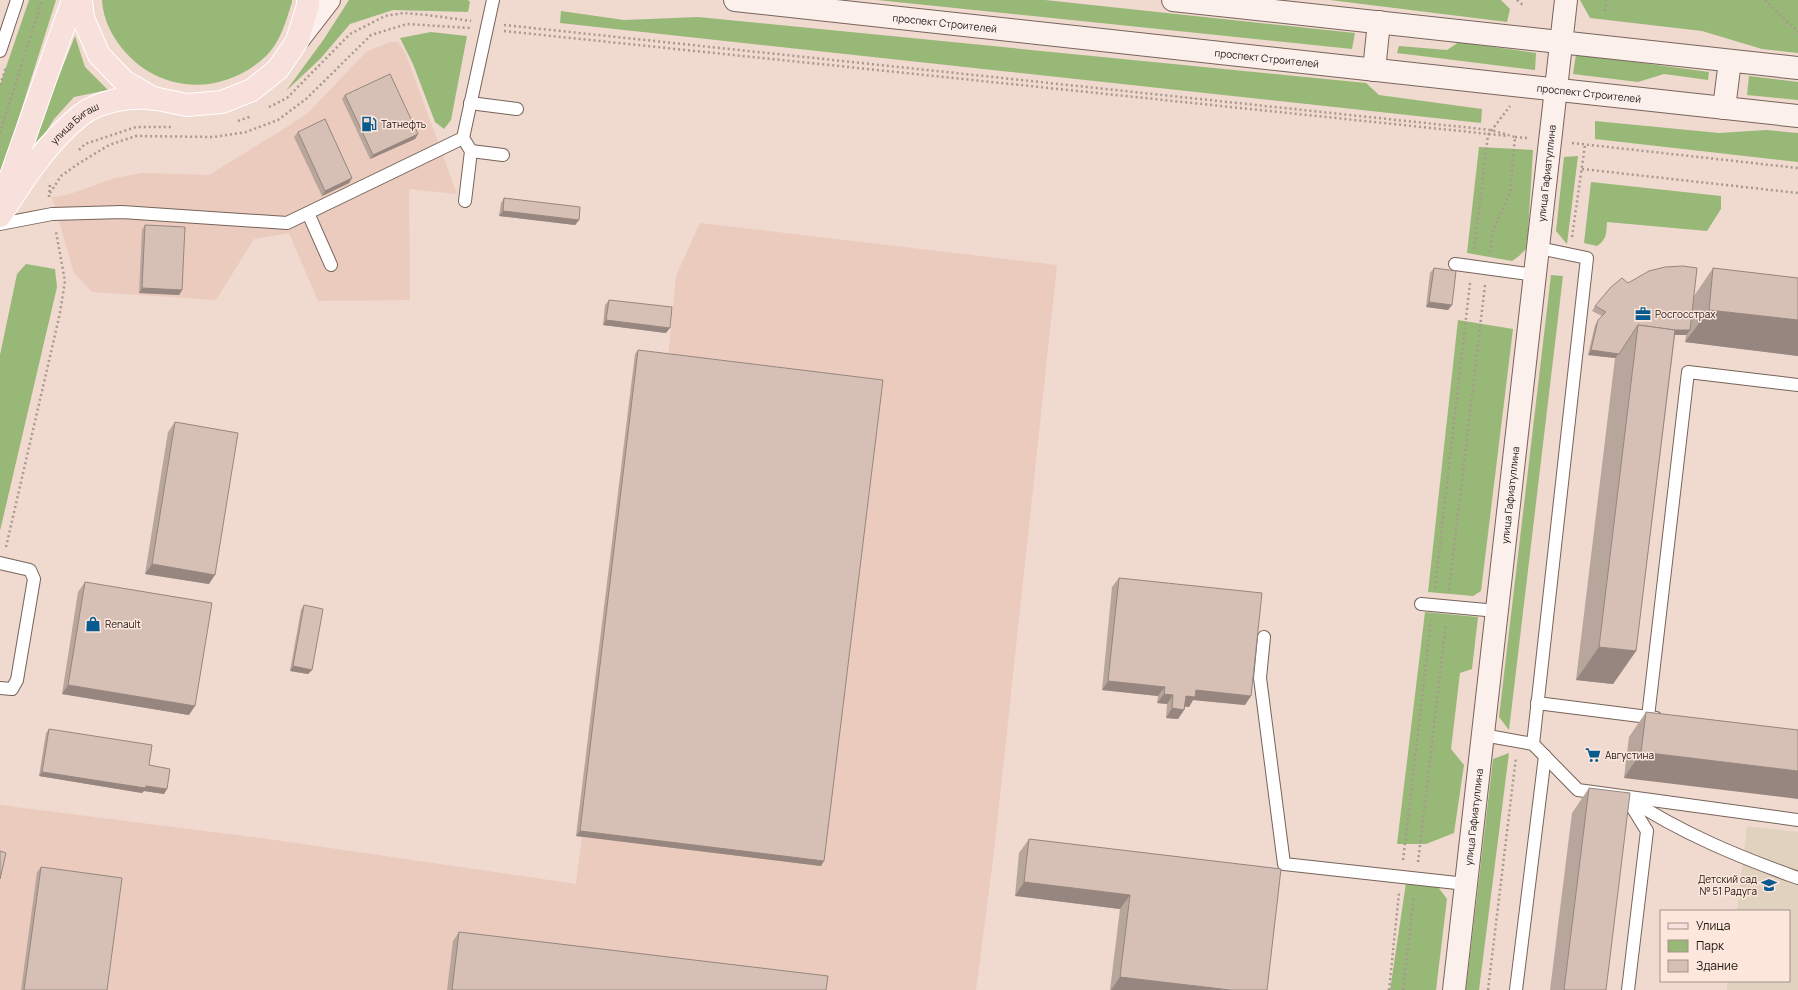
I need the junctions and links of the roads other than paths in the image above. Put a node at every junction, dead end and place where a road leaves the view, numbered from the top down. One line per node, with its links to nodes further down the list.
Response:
1 (17, 0): 14 (lane)
2 (73, 0): 28 (main road)
3 (82, 0): 20 (main road)
4 (308, 0): 12 (main road)
5 (329, 0): 12 (street)
6 (493, 0): 19 (lane)
7 (735, 0): 17 (street, проспект Строителей)
8 (1173, 0): 10 (street)
9 (1566, 0): 13 (street, улица Гафиатуллина)
10 (1275, 6): 11 (street)
11 (1379, 22): 13 (street); 17 (street)
12 (297, 41): 20 (main road)
13 (1562, 42): 15 (street); 18 (street, улица Гафиатуллина)
14 (0, 51)
15 (1730, 61): 16 (street); 21 (street)
16 (1798, 68)
17 (1374, 70): 18 (street, проспект Строителей)
18 (1556, 90): 21 (street, проспект Строителей); 32 (street, улица Гафиатуллина)
19 (470, 104): 22 (lane); 24 (lane)
20 (187, 105): 30 (main road, улица Бигаш)
21 (1724, 108): 23 (street, проспект Строителей)
22 (517, 109)
23 (1798, 116)
24 (463, 138): 25 (lane); 29 (lane)
25 (470, 151): 26 (lane); 27 (lane)
26 (503, 155)
27 (465, 201)
28 (0, 208)
29 (308, 213): 31 (lane); 34 (lane)
30 (0, 216)
31 (0, 224)
32 (1539, 248): 35 (street, улица Гафиатуллина); 42 (lane)
33 (1455, 264): 35 (lane)
34 (331, 265)
35 (1535, 276): 39 (street, улица Гафиатуллина)
36 (1798, 385): 43 (lane)
37 (1, 563): 41 (lane)
38 (1427, 604): 39 (lane)
39 (1497, 611): 45 (street, улица Гафиатуллина)
40 (1264, 637): 51 (lane)
41 (0, 688)
42 (1537, 703): 43 (lane); 46 (lane)
43 (1648, 717): 44 (lane)
44 (1664, 719)
45 (1483, 735): 46 (lane); 51 (street, улица Гафиатуллина)
46 (1533, 744): 47 (lane)
47 (1545, 756): 48 (lane); 53 (lane)
48 (1626, 797): 49 (lane); 50 (lane); 54 (lane)
49 (1798, 820)
50 (1798, 878)
51 (1466, 884): 52 (street, улица Гафиатуллина)
52 (1454, 990)
53 (1516, 990)
54 (1628, 990)

